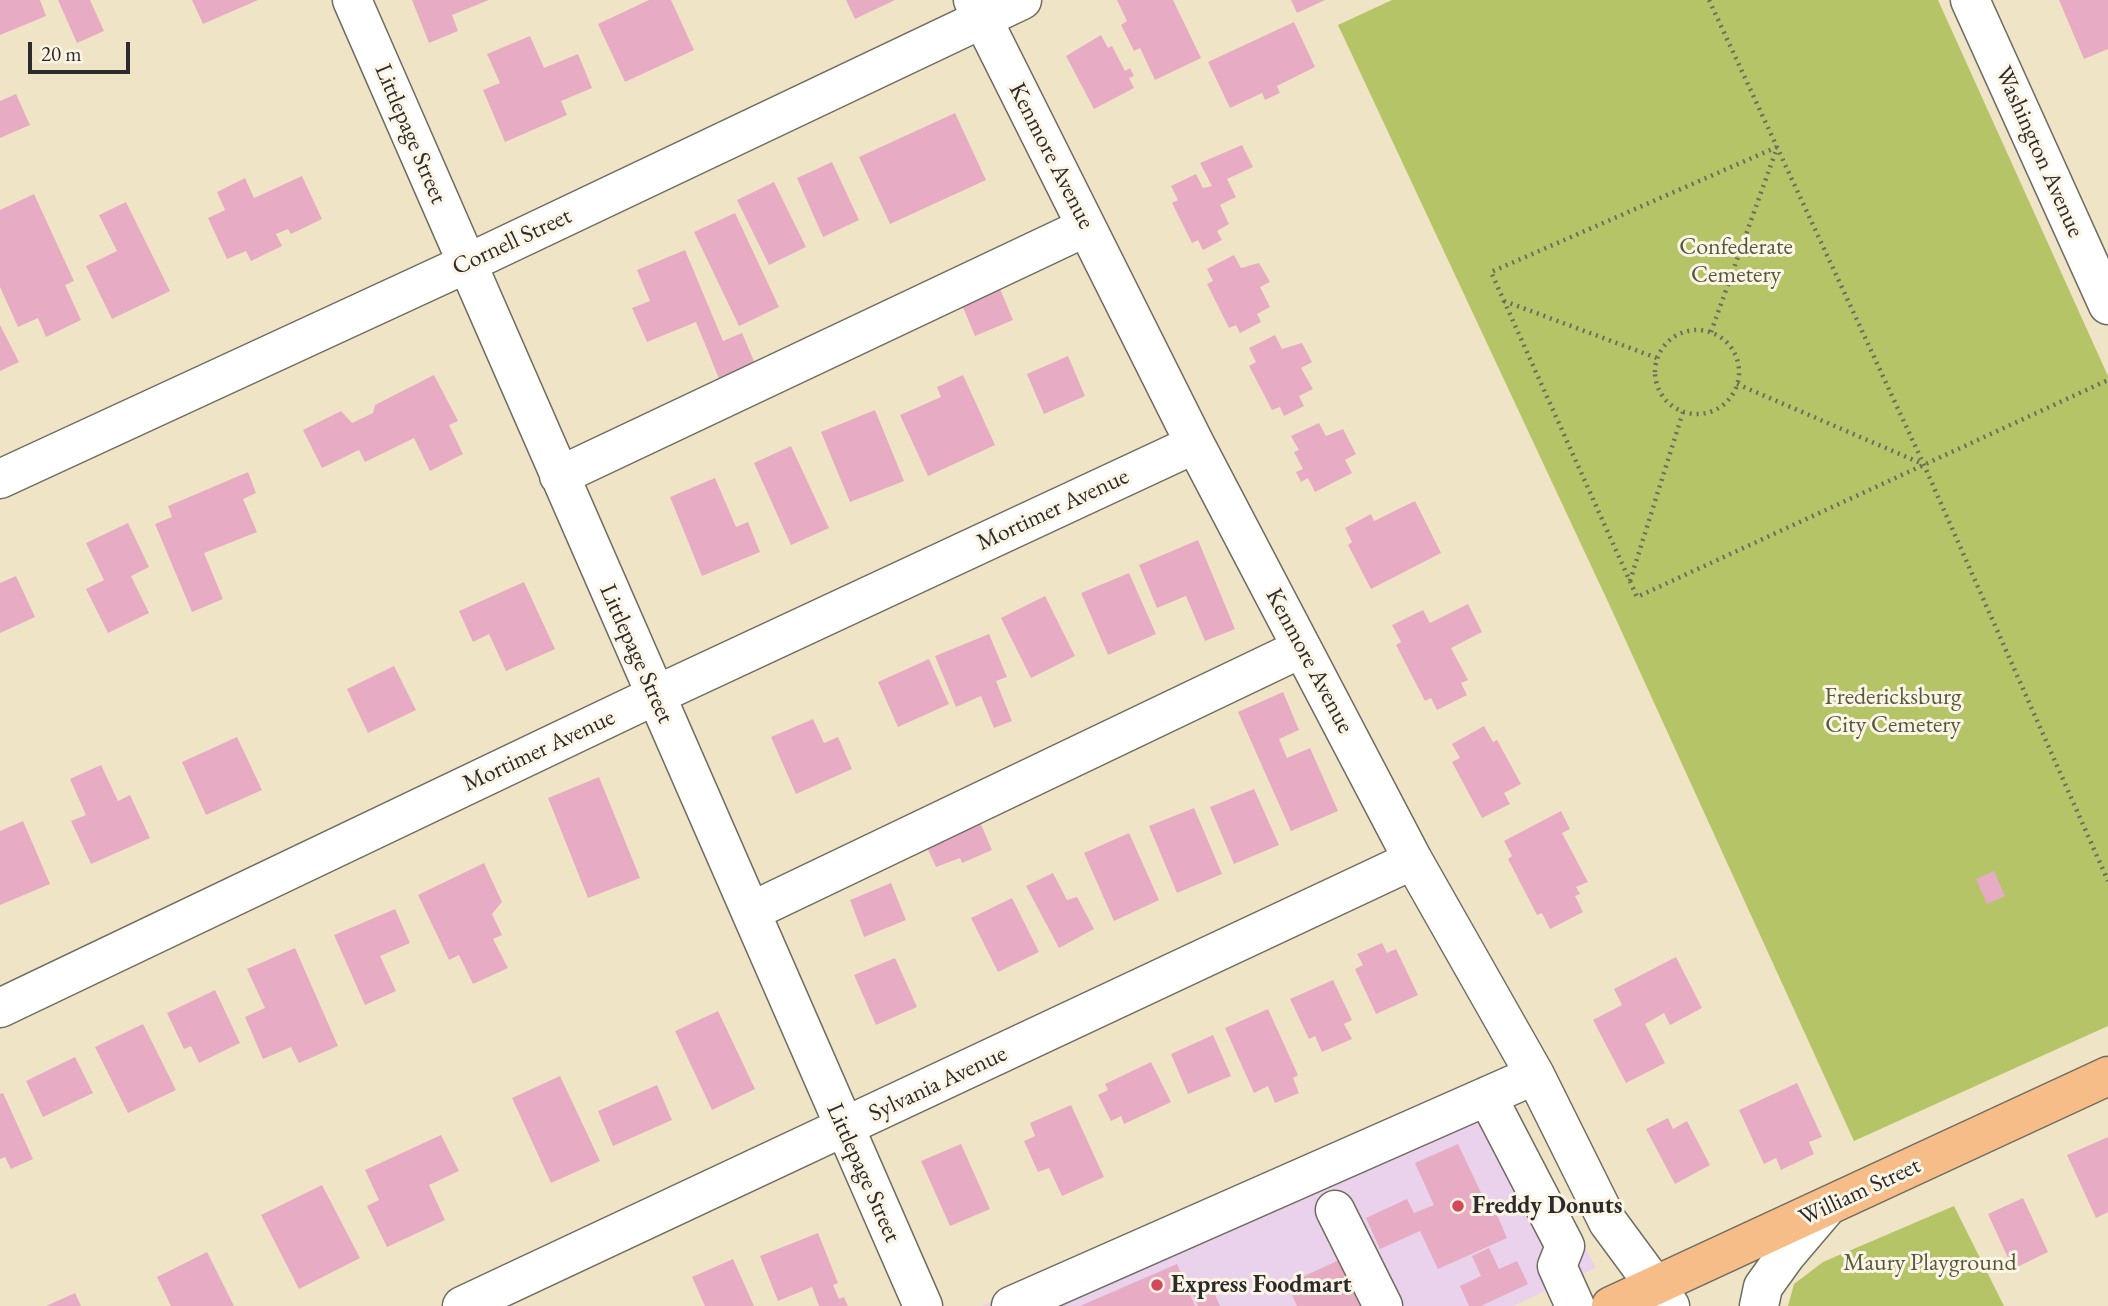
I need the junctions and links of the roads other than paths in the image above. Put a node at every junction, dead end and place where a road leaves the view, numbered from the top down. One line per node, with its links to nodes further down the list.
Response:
1 (352, 0): 6 (street, Littlepage Street)
2 (1022, 0): 4 (street, Cornell Street)
3 (1970, 0): 7 (street, Washington Avenue)
4 (978, 10): 5 (street, Kenmore Avenue); 6 (street, Cornell Street)
5 (1086, 227): 8 (street, Kenmore Avenue); 9 (street)
6 (465, 264): 9 (street, Littlepage Street); 10 (street, Cornell Street)
7 (2108, 304)
8 (1195, 444): 11 (street, Kenmore Avenue); 12 (street, Mortimer Avenue)
9 (559, 477): 12 (street, Littlepage Street)
10 (0, 479)
11 (1302, 648): 13 (street, Kenmore Avenue); 14 (street)
12 (654, 696): 14 (street, Littlepage Street); 15 (street, Mortimer Avenue)
13 (1413, 860): 16 (street, Kenmore Avenue); 19 (street, Sylvania Avenue)
14 (752, 911): 19 (street, Littlepage Street)
15 (0, 1007)
16 (1535, 1075): 18 (street); 22 (street, Kenmore Avenue)
17 (2108, 1076): 20 (main road, William Street)
18 (1487, 1096): 25 (street); 27 (street)
19 (843, 1129): 23 (street, Sylvania Avenue); 24 (street, Littlepage Street)
20 (1826, 1208): 22 (main road, William Street); 29 (street)
21 (1335, 1210): 26 (street)
22 (1663, 1297): 28 (main road, William Street)
23 (462, 1306)
24 (923, 1306)
25 (1011, 1306)
26 (1383, 1306)
27 (1575, 1306)
28 (1611, 1306)
29 (1759, 1306)

